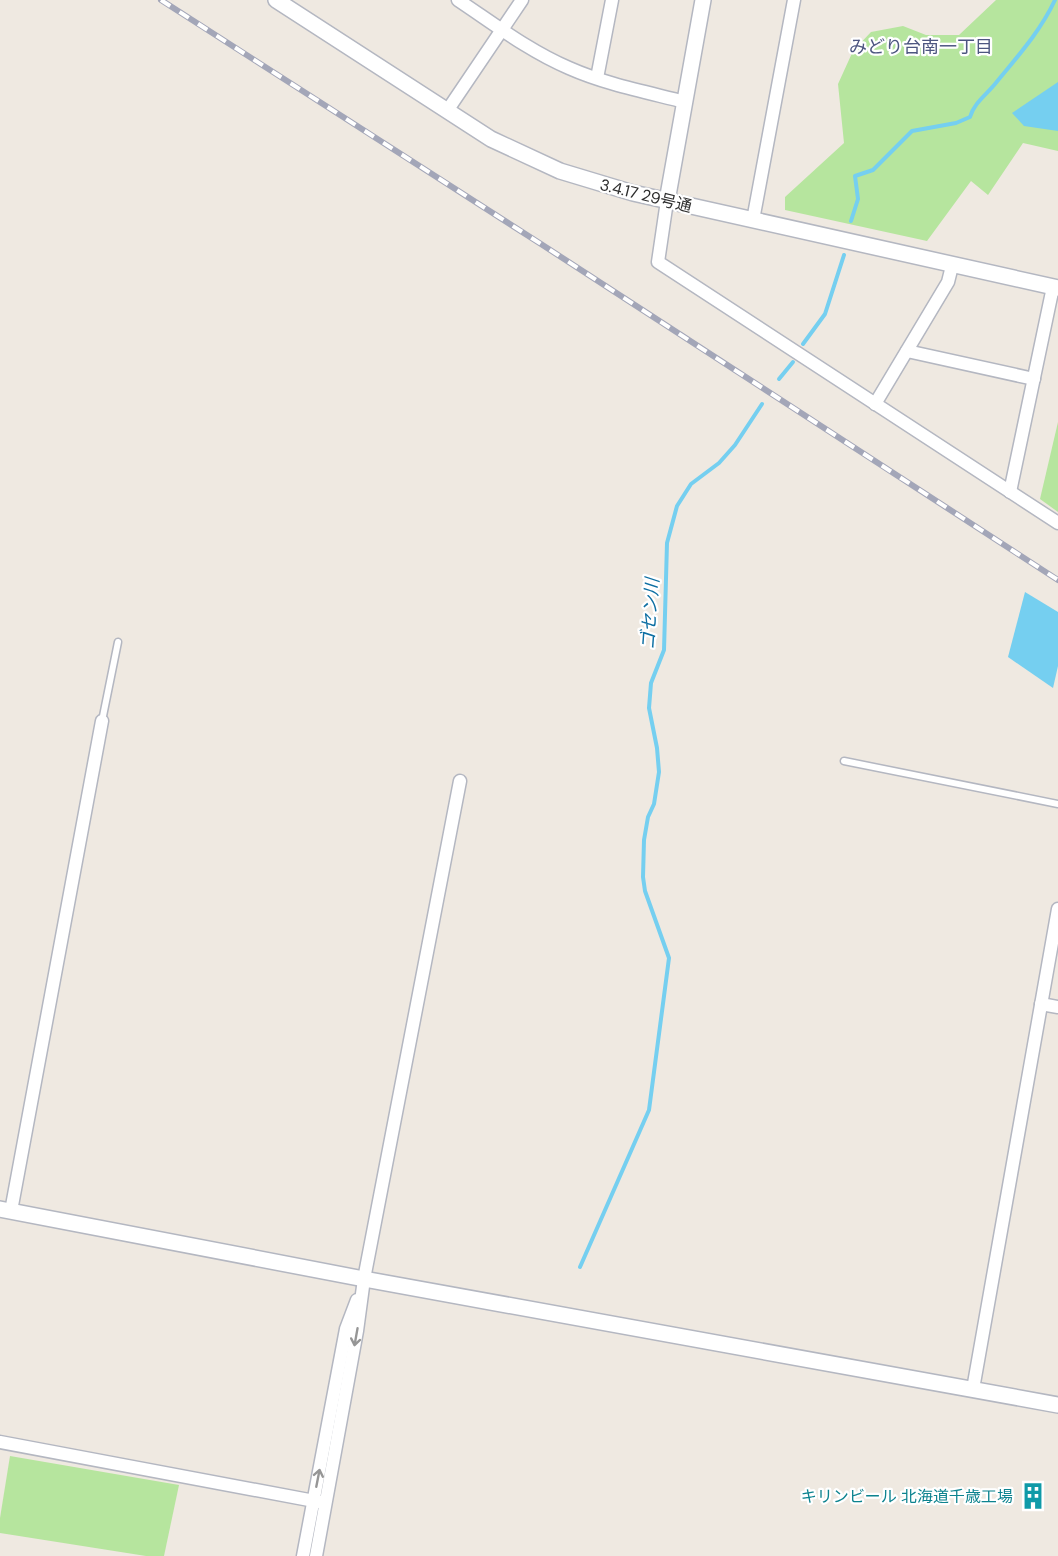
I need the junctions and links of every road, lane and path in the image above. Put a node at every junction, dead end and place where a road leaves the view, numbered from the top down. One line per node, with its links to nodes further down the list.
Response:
1 (276, 0): 10 (street, 3.4.17 29号通)
2 (458, 0): 7 (street)
3 (522, 0): 7 (street)
4 (612, 0): 8 (street)
5 (703, 0): 9 (street)
6 (795, 0): 12 (street)
7 (502, 29): 8 (street); 10 (street)
8 (597, 78): 9 (street)
9 (685, 102): 11 (street)
10 (447, 111): 11 (street, 3.4.17 29号通)
11 (667, 201): 12 (street, 3.4.17 29号通); 17 (street)
12 (753, 220): 13 (street, 3.4.17 29号通)
13 (952, 266): 14 (street, 3.4.17 29号通); 15 (street)
14 (1055, 287): 16 (street)
15 (907, 351): 16 (street); 17 (street)
16 (1034, 379): 18 (street)
17 (875, 404): 18 (street)
18 (1010, 492): 19 (street)
19 (1058, 523)
20 (118, 642): 21 (lane)
21 (102, 721): 28 (street)
22 (844, 761): 24 (lane)
23 (460, 782): 29 (street)
24 (1058, 804)
25 (1058, 909): 26 (street)
26 (1041, 1004): 27 (street); 30 (street)
27 (1058, 1006)
28 (5, 1210): 29 (street)
29 (364, 1279): 30 (street); 33 (street)
30 (973, 1389): 31 (street)
31 (1058, 1405)
32 (0, 1442): 33 (street)
33 (320, 1502): 34 (street); 35 (street)
34 (303, 1556)
35 (316, 1556)

